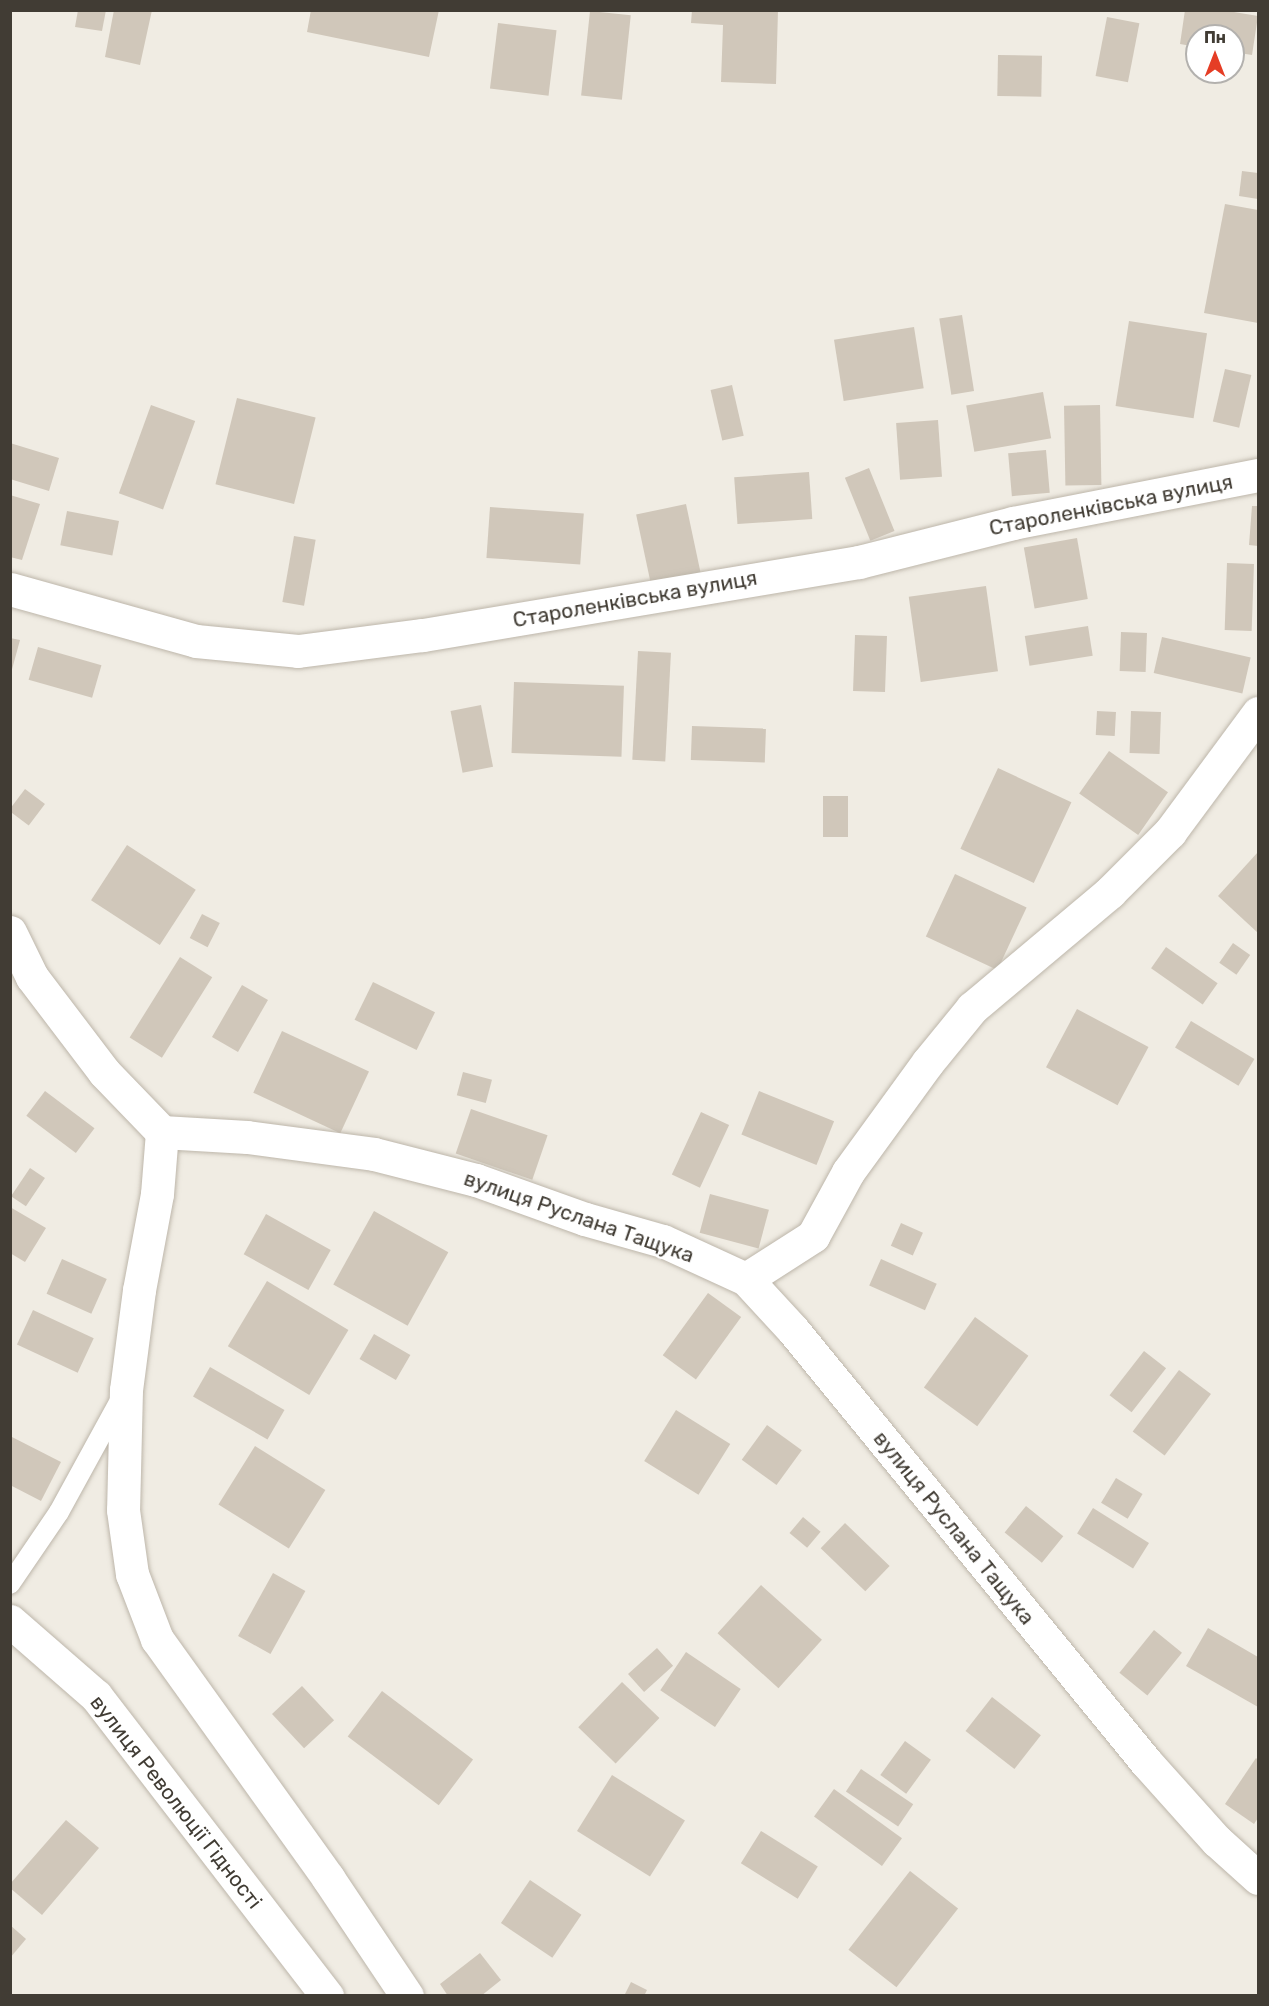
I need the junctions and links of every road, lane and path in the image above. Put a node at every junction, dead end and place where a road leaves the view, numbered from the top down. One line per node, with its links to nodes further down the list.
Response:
1 (1258, 475): 2 (street, Староленківська вулиця)
2 (10, 589)
3 (1258, 713): 6 (street)
4 (10, 932): 5 (street)
5 (162, 1132): 6 (street, вулиця Руслана Тащука); 7 (street)
6 (746, 1279): 10 (street, вулиця Руслана Тащука)
7 (126, 1390): 8 (lane); 12 (street)
8 (10, 1584)
9 (10, 1621): 11 (street, вулиця Революції Гідності)
10 (1258, 1878)
11 (327, 1995)
12 (407, 1995)

